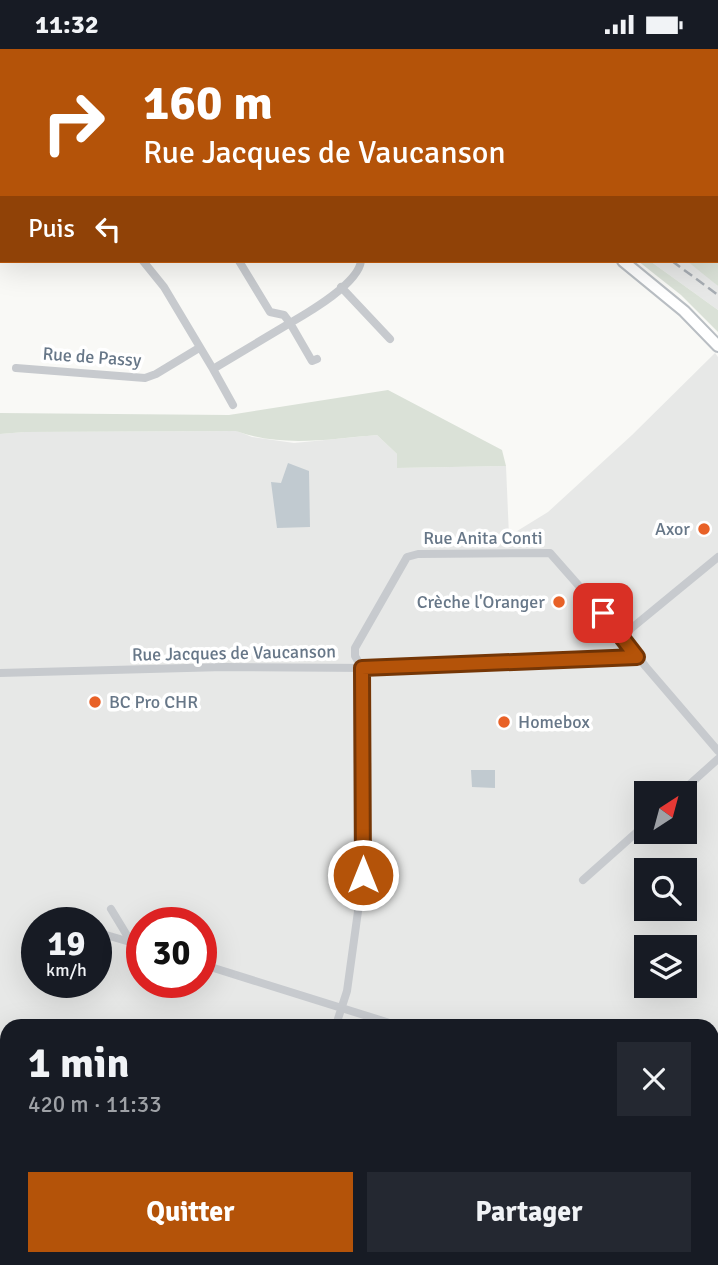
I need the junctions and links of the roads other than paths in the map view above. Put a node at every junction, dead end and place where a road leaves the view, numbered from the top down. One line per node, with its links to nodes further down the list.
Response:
1 (146, 263): 9 (street)
2 (240, 263): 6 (street)
3 (360, 263): 5 (street)
4 (625, 263): 8 (street)
5 (341, 287): 6 (street); 7 (street)
6 (290, 323): 10 (street); 12 (street)
7 (390, 339)
8 (718, 346)
9 (199, 348): 11 (street, Rue de Passy); 12 (street)
10 (317, 359)
11 (16, 368)
12 (213, 369): 13 (street)
13 (233, 405)
14 (718, 557): 15 (street)
15 (622, 636): 16 (street, Rue Anita Conti); 17 (street, Rue Anita Conti)
16 (637, 657): 17 (street, Rue Jacques de Vaucanson); 19 (street)
17 (362, 668): 18 (street, Rue Jacques de Vaucanson); 27 (street)
18 (0, 673)
19 (718, 751)
20 (718, 759): 21 (street)
21 (693, 781)
22 (634, 835): 23 (street)
23 (583, 880)
24 (112, 911): 25 (street)
25 (126, 934)
26 (217, 969): 27 (street)
27 (341, 1009): 28 (street); 29 (street)
28 (338, 1019)
29 (375, 1019)

